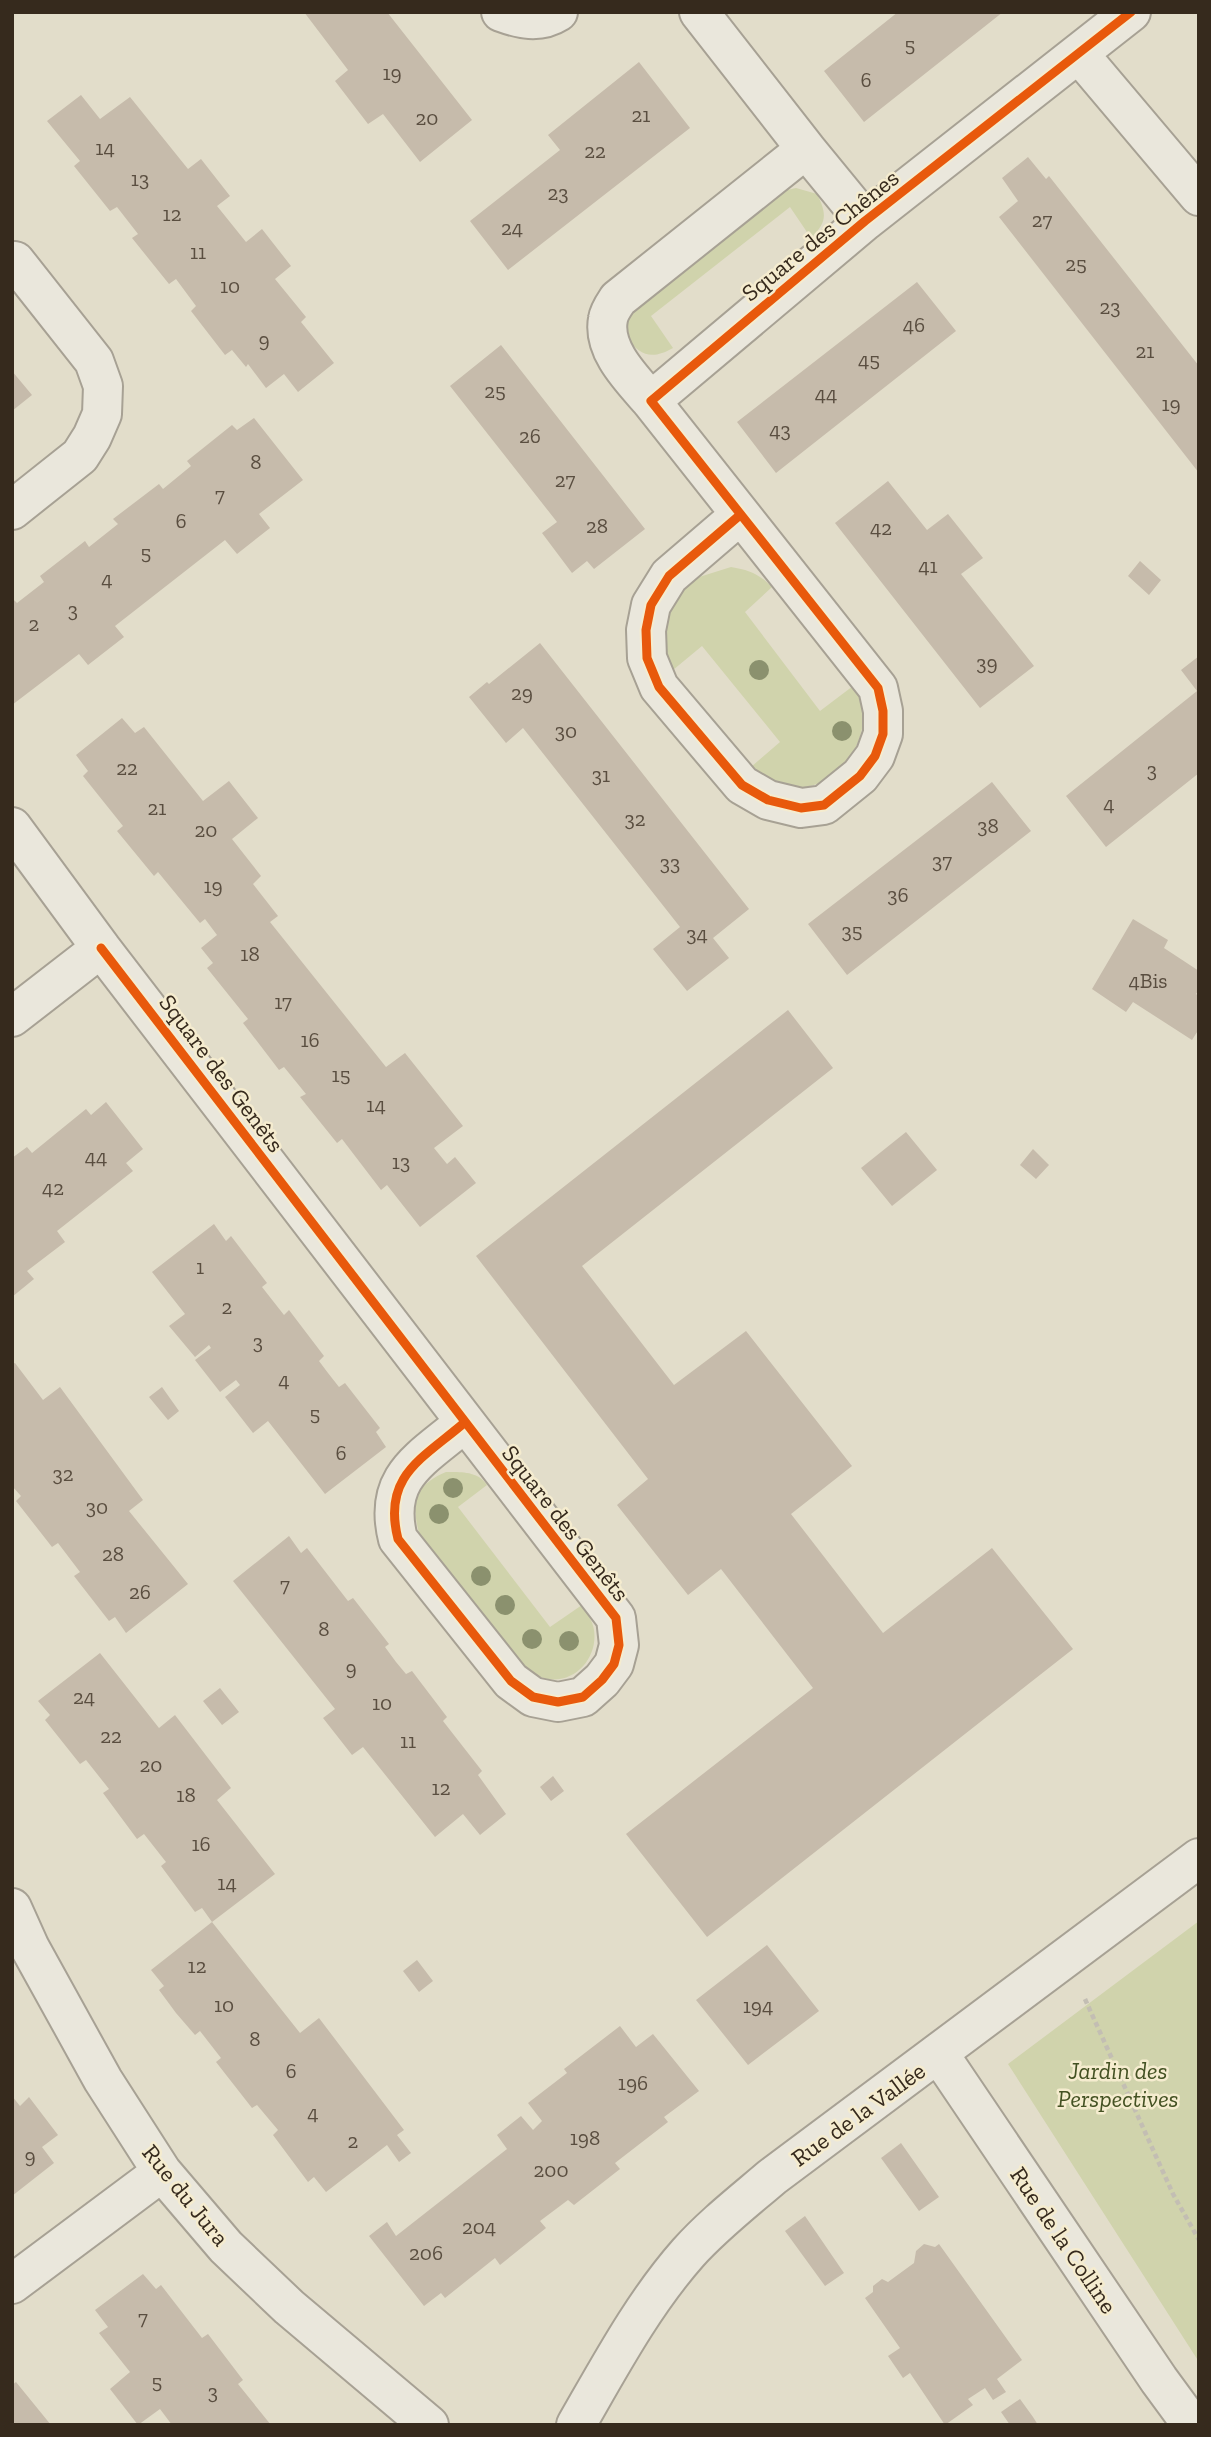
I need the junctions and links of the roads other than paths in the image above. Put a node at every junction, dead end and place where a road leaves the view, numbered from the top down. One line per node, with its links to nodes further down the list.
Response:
1 (501, 12): 2 (street)
2 (558, 12)
3 (699, 12): 6 (street, Square des Chênes)
4 (1130, 12): 5 (street, Square des Chênes)
5 (1079, 54): 7 (street); 8 (street, Square des Chênes)
6 (806, 149): 8 (street, Square des Chênes); 10 (street)
7 (1199, 196)
8 (866, 221): 10 (street, Square des Chênes)
9 (15, 261): 11 (street)
10 (651, 401): 12 (street)
11 (12, 510)
12 (740, 514): 12 (street)
13 (12, 827): 14 (street)
14 (101, 948): 15 (street); 16 (street, Square des Genêts)
15 (12, 1017)
16 (464, 1423): 16 (street, Square des Genêts)
17 (1199, 1858): 19 (street, Rue de la Vallée)
18 (12, 1908): 20 (street, Rue du Jura)
19 (939, 2054): 23 (street, Rue de la Vallée); 24 (street, Rue de la Colline)
20 (162, 2172): 21 (street); 22 (street, Rue du Jura)
21 (12, 2284)
22 (429, 2425)
23 (576, 2425)
24 (1192, 2425)

